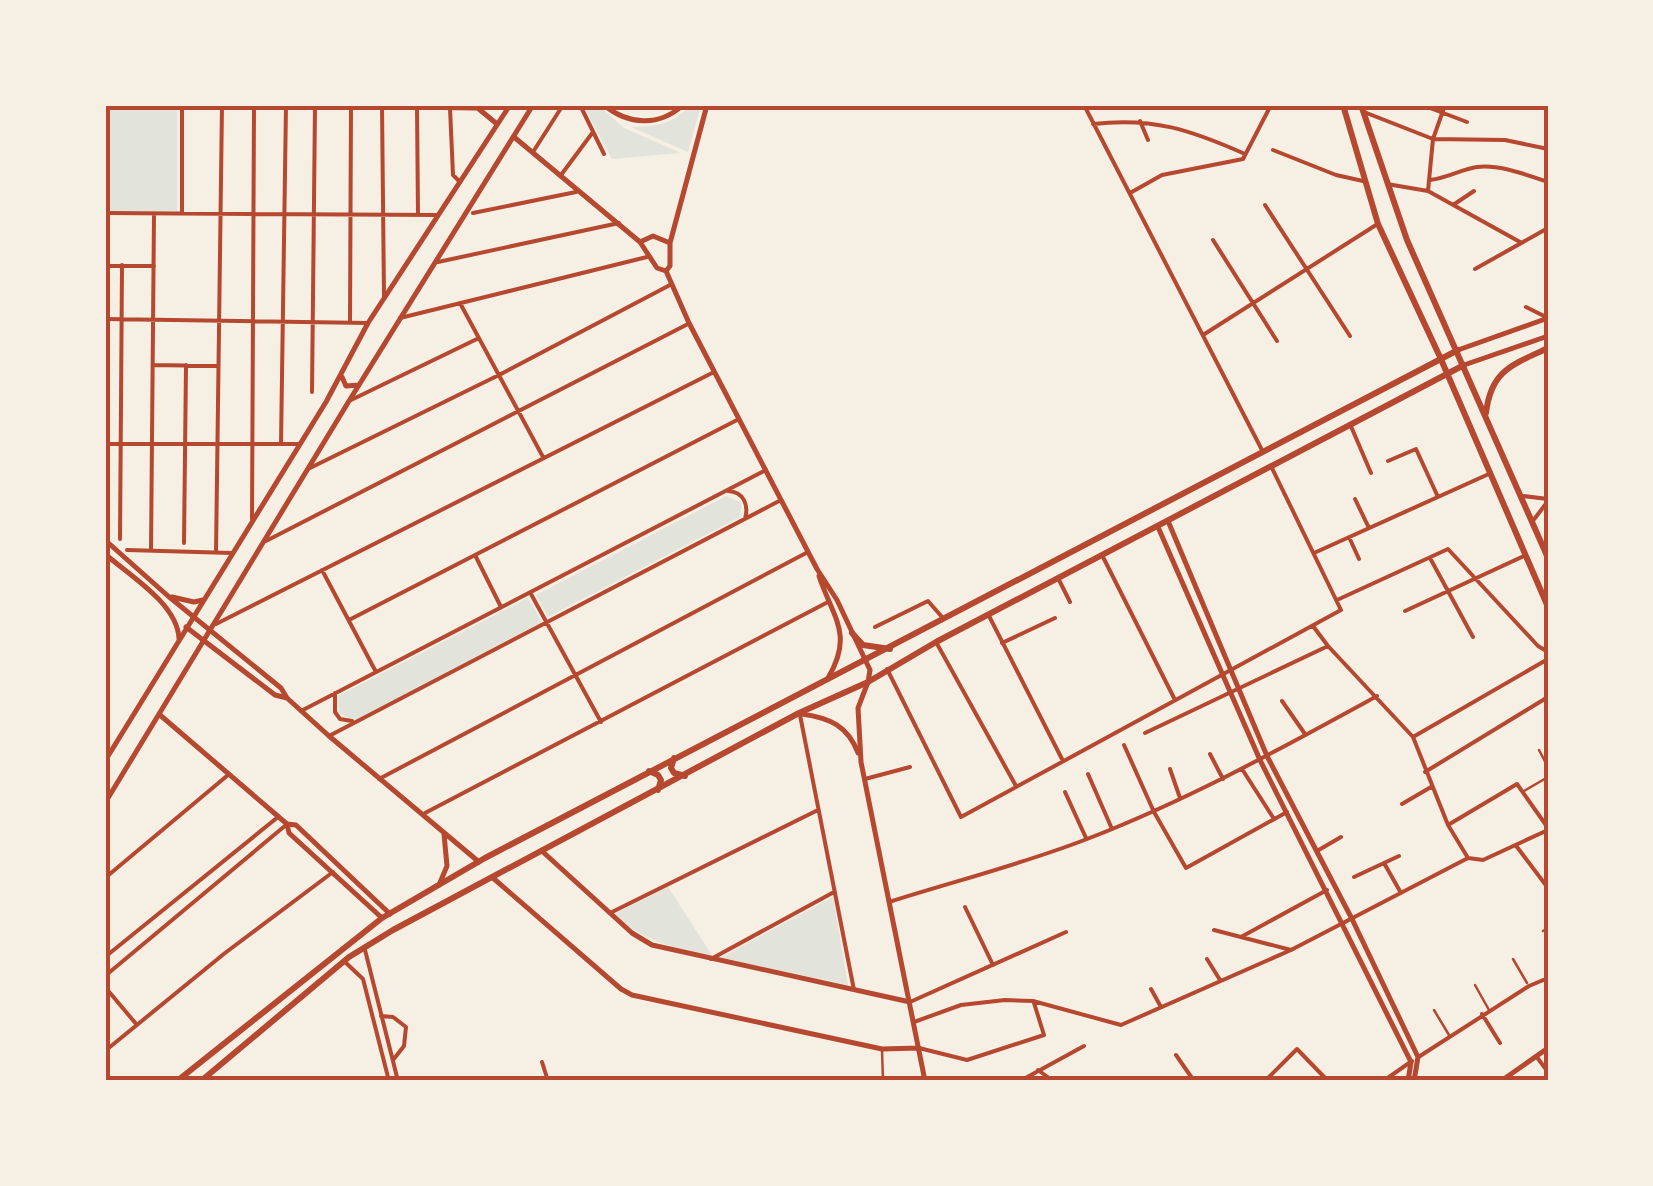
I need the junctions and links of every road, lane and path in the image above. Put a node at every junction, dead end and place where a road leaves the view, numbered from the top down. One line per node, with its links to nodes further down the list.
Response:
1 (182, 105): 55 (street)
2 (222, 105): 56 (street)
3 (256, 105): 17 (street); 57 (street)
4 (298, 105): 17 (street); 18 (street)
5 (328, 105): 18 (street); 19 (street)
6 (510, 105): 29 (street)
7 (533, 105): 32 (street)
8 (563, 105): 37 (street)
9 (580, 105): 31 (street)
10 (604, 105): 11 (street)
11 (683, 105)
12 (706, 105): 70 (street)
13 (1084, 105): 30 (street)
14 (1271, 105): 39 (street)
15 (1343, 105): 43 (main road)
16 (1422, 105): 26 (street)
17 (286, 106): 58 (street)
18 (315, 106): 59 (street)
19 (350, 106): 20 (street); 60 (street)
20 (364, 106): 21 (street)
21 (382, 106): 23 (street); 61 (street)
22 (476, 106): 24 (street); 29 (street)
23 (417, 107): 24 (street); 62 (street)
24 (450, 107): 42 (street)
25 (1362, 108): 33 (street); 45 (main road)
26 (1443, 108): 28 (street); 33 (street)
27 (1140, 121): 30 (street); 34 (street); 39 (street)
28 (1467, 122)
29 (498, 124): 42 (street)
30 (1093, 124): 49 (street)
31 (593, 132): 38 (street); 40 (street)
32 (514, 137): 37 (street); 72 (street)
33 (1433, 139): 35 (street); 41 (street)
34 (1148, 140)
35 (1548, 149)
36 (1273, 150): 43 (street)
37 (532, 152): 40 (street)
38 (604, 154)
39 (1244, 156): 49 (street)
40 (561, 175): 46 (street)
41 (1430, 180): 44 (street); 47 (street)
42 (459, 181): 63 (street)
43 (1364, 181): 65 (main road)
44 (1548, 182)
45 (1387, 184): 47 (street); 104 (main road)
46 (581, 191): 52 (street); 64 (street)
47 (1428, 191): 51 (street)
48 (1474, 191): 51 (street)
49 (1129, 194): 97 (street)
50 (1265, 205): 76 (street)
51 (1453, 205): 69 (street)
52 (473, 213)
53 (105, 214): 54 (street)
54 (154, 214): 55 (street); 75 (street)
55 (182, 214): 56 (street)
56 (221, 214): 57 (street); 89 (street)
57 (253, 214): 58 (street); 90 (street)
58 (284, 214): 59 (street); 91 (street)
59 (314, 214): 60 (street); 92 (street)
60 (350, 215): 61 (street); 93 (street)
61 (383, 215): 62 (street); 80 (street)
62 (418, 215): 63 (street)
63 (438, 215): 80 (street)
64 (619, 223): 68 (street); 72 (street)
65 (1378, 224): 76 (street); 105 (main road)
66 (1548, 228): 69 (street)
67 (1214, 240): 82 (street)
68 (640, 242): 70 (street); 71 (street)
69 (1520, 242): 77 (street)
70 (670, 243): 78 (street)
71 (650, 256): 78 (street); 81 (street)
72 (438, 262): 84 (street)
73 (122, 265): 74 (street); 75 (street); 87 (street)
74 (105, 266)
75 (154, 266): 88 (street)
76 (1307, 269): 82 (street); 98 (street)
77 (1476, 269)
78 (666, 270): 79 (street)
79 (670, 284): 95 (street); 113 (street)
80 (384, 298): 94 (street)
81 (460, 303): 84 (street); 100 (street)
82 (1253, 303): 97 (street); 101 (street)
83 (1526, 307): 85 (street)
84 (400, 318): 114 (street)
85 (1548, 318): 96 (street)
86 (105, 319): 87 (street)
87 (121, 319): 88 (street); 122 (street)
88 (154, 320): 89 (street); 106 (street)
89 (219, 321): 90 (street); 109 (street)
90 (253, 321): 91 (street); 126 (street)
91 (282, 322): 92 (street); 127 (street)
92 (313, 322): 93 (street); 115 (street)
93 (350, 322): 94 (street)
94 (368, 323): 112 (street)
95 (689, 323): 110 (street); 117 (street)
96 (1508, 330): 102 (street); 104 (street)
97 (1203, 335): 129 (street)
98 (1350, 336)
99 (1548, 336): 102 (street)
100 (479, 338): 113 (street); 116 (street)
101 (1277, 341)
102 (1514, 346): 107 (street)
103 (1548, 348): 118 (main road)
104 (1458, 350): 105 (main road); 107 (main road)
105 (1441, 359): 111 (main road); 129 (main road)
106 (153, 365): 108 (street); 123 (street)
107 (1464, 365): 111 (main road); 118 (main road)
108 (186, 366): 109 (street); 124 (street)
109 (218, 366): 125 (street)
110 (714, 372): 119 (street); 130 (street)
111 (1447, 372): 120 (main road); 136 (main road)
112 (342, 374): 114 (street); 128 (street)
113 (499, 375): 117 (street); 133 (street)
114 (360, 385): 116 (street)
115 (312, 392)
116 (349, 401): 133 (street)
117 (518, 411): 130 (street); 152 (street)
118 (1486, 414): 138 (main road)
119 (739, 419): 134 (street); 162 (street)
120 (1350, 424): 132 (main road); 135 (street)
121 (105, 444): 122 (street)
122 (120, 444): 123 (street); 150 (street)
123 (153, 444): 124 (street); 155 (street)
124 (185, 444): 125 (street); 153 (street)
125 (218, 444): 126 (street); 157 (street)
126 (252, 444): 127 (street); 143 (street)
127 (281, 444): 128 (street)
128 (299, 444): 143 (street)
129 (1264, 454): 185 (main road)
130 (543, 458): 168 (street)
131 (1388, 461): 139 (street)
132 (1271, 466): 145 (main road); 159 (street)
133 (310, 468): 152 (street)
134 (766, 470): 137 (street); 141 (street)
135 (1371, 473)
136 (1491, 473): 139 (street); 161 (main road)
137 (726, 491): 144 (street); 172 (street)
138 (1520, 494): 142 (street); 146 (main road)
139 (1438, 497): 148 (street)
140 (1355, 498): 148 (street)
141 (781, 500): 144 (street); 156 (street)
142 (1548, 500): 146 (street)
143 (252, 518): 158 (street)
144 (745, 519): 186 (street)
145 (1168, 521): 147 (main road); 204 (street)
146 (1532, 522): 165 (main road)
147 (1158, 527): 163 (main road); 206 (street)
148 (1370, 528): 149 (street)
149 (1349, 537): 159 (street); 166 (street)
150 (120, 539)
151 (105, 540): 173 (street)
152 (266, 541): 187 (street)
153 (184, 543)
154 (128, 550): 155 (street)
155 (152, 551): 157 (street)
156 (808, 552): 167 (street); 207 (street)
157 (216, 553): 158 (street)
158 (232, 553): 174 (street)
159 (1314, 553): 175 (street)
160 (105, 554): 194 (street)
161 (1526, 554): 170 (street); 179 (main road)
162 (475, 555): 178 (street); 184 (street)
163 (1102, 555): 169 (main road); 216 (street)
164 (1430, 558): 170 (street); 171 (street); 175 (street)
165 (1548, 558)
166 (1360, 559)
167 (817, 569): 176 (street); 192 (street)
168 (322, 570): 184 (street); 187 (street)
169 (1058, 578): 177 (street); 181 (main road)
170 (1476, 578): 171 (street); 200 (street)
171 (1449, 590): 180 (street); 193 (street)
172 (530, 592): 178 (street); 186 (street)
173 (168, 596): 174 (street); 182 (street)
174 (203, 600): 182 (street)
175 (1336, 600): 189 (street)
176 (830, 602): 209 (street); 222 (street)
177 (1070, 602)
178 (502, 607): 205 (street)
179 (1548, 607)
180 (1404, 611)
181 (988, 614): 196 (main road); 197 (street)
182 (193, 616): 188 (street); 191 (street)
183 (1055, 618): 197 (street)
184 (349, 620): 205 (street)
185 (944, 621): 190 (street); 199 (main road)
186 (547, 622): 207 (street); 221 (street)
187 (216, 624): 191 (street)
188 (186, 626): 194 (street); 195 (street)
189 (1312, 626): 198 (street); 204 (street)
190 (875, 627)
191 (211, 631): 195 (street); 215 (street)
192 (852, 633): 199 (main road); 202 (street)
193 (1473, 637)
194 (178, 639): 232 (street)
195 (205, 641): 215 (street); 220 (street)
196 (936, 642): 203 (main road); 249 (street)
197 (1002, 643): 234 (street)
198 (1328, 646): 210 (street); 213 (street)
199 (891, 648): 202 (main road)
200 (1548, 652)
201 (1548, 659): 226 (street)
202 (866, 662): 208 (street); 209 (main road)
203 (887, 670): 208 (main road); 249 (street)
204 (1231, 670): 206 (street); 210 (street)
205 (376, 672): 212 (street)
206 (1223, 674): 211 (street); 216 (street)
207 (575, 675): 222 (street); 245 (street)
208 (868, 682): 219 (main road); 233 (street)
209 (825, 683): 230 (main road)
210 (1238, 688): 211 (street); 231 (street)
211 (1230, 692): 223 (street); 231 (street)
212 (335, 693): 218 (street); 221 (street)
213 (1377, 696): 224 (street); 226 (street)
214 (1548, 697): 240 (street)
215 (287, 698): 218 (street)
216 (1176, 700): 234 (street)
217 (1282, 701): 224 (street)
218 (301, 711): 225 (street)
219 (799, 713): 233 (street); 243 (main road); 256 (street)
220 (160, 715): 241 (street); 254 (street)
221 (357, 722): 225 (street)
222 (600, 722): 259 (street)
223 (1145, 734)
224 (1306, 735): 231 (street)
225 (329, 736): 245 (street)
226 (1413, 738): 240 (street)
227 (1124, 745): 257 (street)
228 (1539, 750): 236 (lane)
229 (1210, 754): 246 (street)
230 (674, 757): 239 (main road); 243 (main road)
231 (1264, 758): 238 (street); 258 (street); 270 (street)
232 (105, 761)
233 (861, 762): 247 (street)
234 (1063, 762): 249 (street)
235 (910, 767): 247 (street)
236 (1548, 767)
237 (1170, 769): 253 (street)
238 (1242, 769): 246 (street); 261 (street)
239 (647, 771): 250 (main road); 274 (main road)
240 (1425, 772): 248 (street)
241 (229, 774): 260 (street); 278 (street)
242 (1088, 774): 264 (street)
243 (685, 776): 250 (main road)
244 (1548, 777): 252 (lane)
245 (379, 778): 259 (street)
246 (1223, 779): 253 (street)
247 (865, 780): 285 (street)
248 (1431, 786): 255 (street); 263 (street)
249 (1017, 787)
250 (657, 791): 271 (main road)
251 (1065, 792): 268 (street)
252 (1523, 792): 263 (street); 265 (street)
253 (1181, 799): 257 (street)
254 (105, 803)
255 (1402, 804)
256 (818, 810): 283 (street); 287 (street)
257 (1154, 812): 261 (street); 264 (street)
258 (1287, 812): 261 (street); 282 (street)
259 (425, 814): 266 (street)
260 (278, 816): 262 (street); 298 (street)
261 (1274, 820)
262 (287, 824): 276 (street); 288 (street); 304 (street)
263 (1448, 826): 273 (street)
264 (1112, 829): 268 (street)
265 (1548, 829): 269 (street)
266 (444, 831): 274 (street); 280 (street)
267 (1341, 837): 270 (street)
268 (1086, 840): 285 (street)
269 (1517, 847): 273 (street); 281 (street)
270 (1317, 851): 289 (street)
271 (543, 852): 279 (main road); 287 (street)
272 (1399, 856): 275 (street)
273 (1468, 858): 284 (street)
274 (478, 862): 280 (main road)
275 (1384, 863): 277 (street); 284 (street)
276 (333, 872): 288 (street); 320 (street)
277 (1354, 877)
278 (105, 878)
279 (492, 878): 296 (main road); 326 (street)
280 (439, 885): 288 (main road)
281 (1548, 888)
282 (1327, 890): 290 (street); 295 (street)
283 (834, 892): 299 (street); 311 (street)
284 (1401, 893): 289 (street)
285 (889, 902): 312 (street)
286 (965, 907): 303 (street)
287 (610, 914): 299 (street)
288 (386, 916): 337 (main road)
289 (1352, 919): 290 (street); 330 (street)
290 (1344, 923): 297 (street); 333 (street)
291 (1548, 928): 294 (lane)
292 (1214, 930): 295 (street)
293 (1066, 932): 303 (street)
294 (1542, 932)
295 (1241, 938): 297 (street)
296 (364, 948): 302 (main road); 318 (street)
297 (1291, 950): 306 (street)
298 (105, 957)
299 (711, 959): 311 (street)
300 (1207, 959): 306 (street)
301 (1512, 959): 308 (lane)
302 (344, 962): 339 (main road); 340 (street)
303 (993, 965): 312 (street)
304 (105, 976)
305 (1548, 978): 308 (street)
306 (1222, 982): 314 (street)
307 (1475, 985): 316 (lane)
308 (1528, 986): 316 (street)
309 (105, 987): 320 (street)
310 (1151, 989): 314 (street)
311 (854, 990): 312 (street)
312 (910, 1002): 319 (street)
313 (1033, 1002): 314 (street); 319 (street); 324 (street)
314 (1162, 1008)
315 (1434, 1010): 321 (lane)
316 (1489, 1010): 317 (street)
317 (1482, 1014): 321 (street); 322 (street)
318 (381, 1016): 331 (street); 331 (street)
319 (914, 1022): 324 (street)
320 (137, 1025): 327 (street)
321 (1450, 1036): 330 (street)
322 (1500, 1042)
323 (1084, 1046): 334 (street)
324 (919, 1048): 326 (street); 344 (street)
325 (1548, 1048): 329 (street)
326 (882, 1049): 343 (lane)
327 (105, 1052)
328 (1176, 1055): 347 (street)
329 (1536, 1056): 335 (street); 350 (street)
330 (1418, 1057): 333 (street); 349 (street)
331 (392, 1061): 341 (street)
332 (542, 1062): 342 (street)
333 (1411, 1062): 336 (street); 349 (street)
334 (1038, 1070): 345 (street); 346 (street)
335 (1548, 1072)
336 (1389, 1077)
337 (180, 1080)
338 (1326, 1080): 348 (street)
339 (201, 1081)
340 (389, 1081)
341 (398, 1081)
342 (548, 1081)
343 (883, 1081)
344 (926, 1081)
345 (1020, 1081)
346 (1053, 1081)
347 (1194, 1081)
348 (1265, 1081)
349 (1411, 1081)
350 (1501, 1081)

